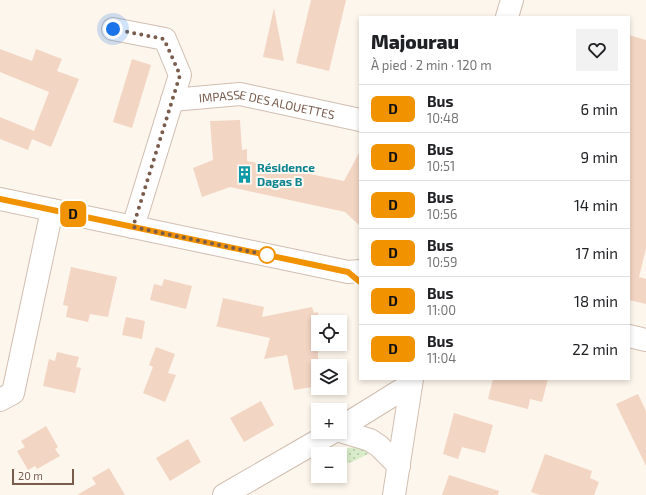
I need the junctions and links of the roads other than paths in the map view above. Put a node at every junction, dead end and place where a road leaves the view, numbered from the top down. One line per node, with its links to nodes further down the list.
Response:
1 (512, 0): 2 (street)
2 (507, 16)
3 (113, 29): 4 (street)
4 (172, 100): 5 (street, IMPASSE DES ALOUETTES); 8 (street)
5 (359, 120)
6 (0, 199): 7 (street)
7 (52, 210): 8 (street); 13 (street)
8 (133, 227): 9 (street)
9 (356, 275)
10 (630, 336): 11 (street)
11 (646, 340)
12 (412, 382): 14 (street); 17 (street)
13 (0, 400)
14 (347, 424)
15 (347, 432): 17 (street)
16 (321, 439): 18 (street)
17 (399, 466): 19 (street)
18 (224, 495)
19 (394, 495)

